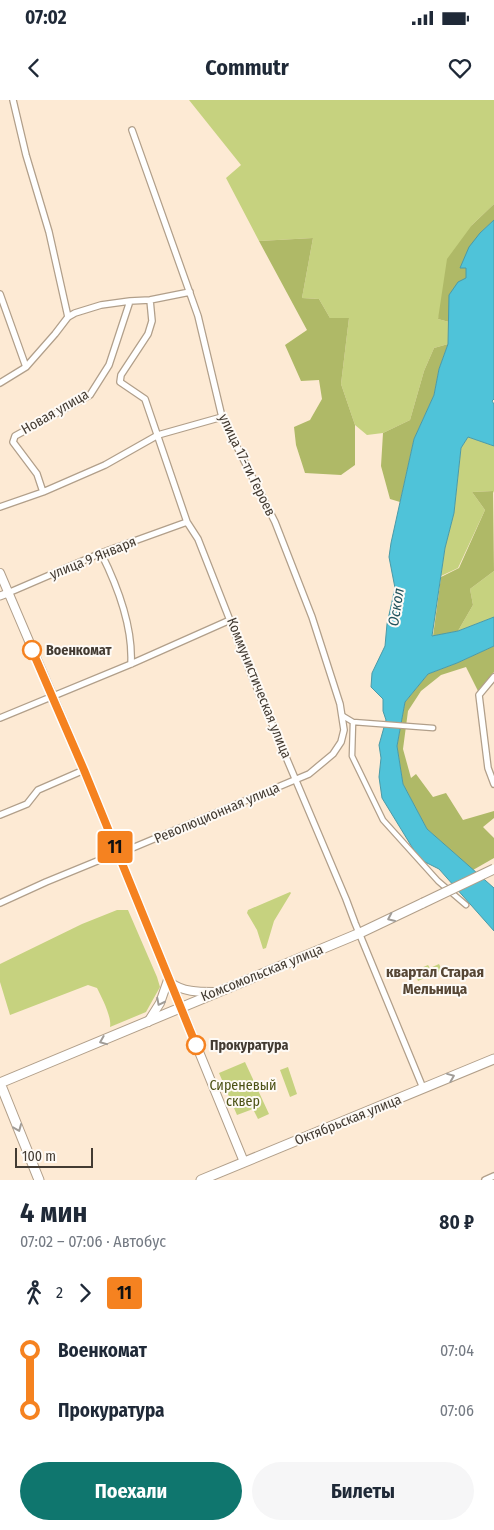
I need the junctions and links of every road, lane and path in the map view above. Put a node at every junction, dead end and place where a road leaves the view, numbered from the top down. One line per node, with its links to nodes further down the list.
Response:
1 (13, 100): 7 (street)
2 (132, 130): 3 (street, улица 17-ти Героев)
3 (190, 292): 5 (street); 10 (street, улица 17-ти Героев)
4 (0, 294): 8 (street)
5 (150, 300): 6 (street); 11 (street, Коммунистическая улица)
6 (130, 301): 7 (street); 12 (street, Новая улица)
7 (68, 317): 8 (street)
8 (26, 367): 9 (street)
9 (0, 382)
10 (222, 417): 11 (street); 22 (street, улица 17-ти Героев)
11 (158, 435): 12 (street); 14 (street, Коммунистическая улица)
12 (43, 492): 13 (street)
13 (0, 507)
14 (187, 522): 15 (street, улица 9 Января); 18 (street, Коммунистическая улица)
15 (101, 553): 17 (street, улица 9 Января); 19 (street)
16 (0, 573): 17 (main road)
17 (4, 594): 21 (main road)
18 (230, 620): 19 (street); 27 (street, Коммунистическая улица)
19 (131, 664): 21 (street)
20 (494, 677): 28 (street)
21 (52, 696): 23 (street); 26 (main road)
22 (343, 716): 24 (street); 27 (street, улица 17-ти Героев)
23 (0, 718)
24 (353, 722): 25 (street); 33 (street)
25 (433, 728)
26 (84, 770): 29 (street); 30 (main road)
27 (296, 779): 30 (street, Революционная улица); 34 (street, Коммунистическая улица)
28 (494, 784)
29 (0, 815)
30 (118, 854): 32 (street, Революционная улица); 35 (main road)
31 (494, 869): 34 (main road, Комсомольская улица, one-way to 34, bridge)
32 (0, 903)
33 (466, 906)
34 (360, 933): 36 (main road, Комсомольская улица); 41 (street, Коммунистическая улица)
35 (168, 980): 36 (main road); 37 (main road); 38 (main road, one-way to 38)
36 (214, 992): 37 (main road, Комсомольская улица)
37 (180, 1007): 38 (main road, Комсомольская улица); 42 (main road)
38 (148, 1022): 40 (main road, Комсомольская улица, one-way to 40)
39 (494, 1059): 41 (main road, Октябрьская улица, one-way to 39)
40 (0, 1083): 44 (main road, one-way to 44)
41 (423, 1088): 42 (main road, Октябрьская улица)
42 (244, 1162): 45 (main road, Октябрьская улица)
43 (494, 1176): 46 (street)
44 (39, 1180)
45 (201, 1180)
46 (485, 1180)

